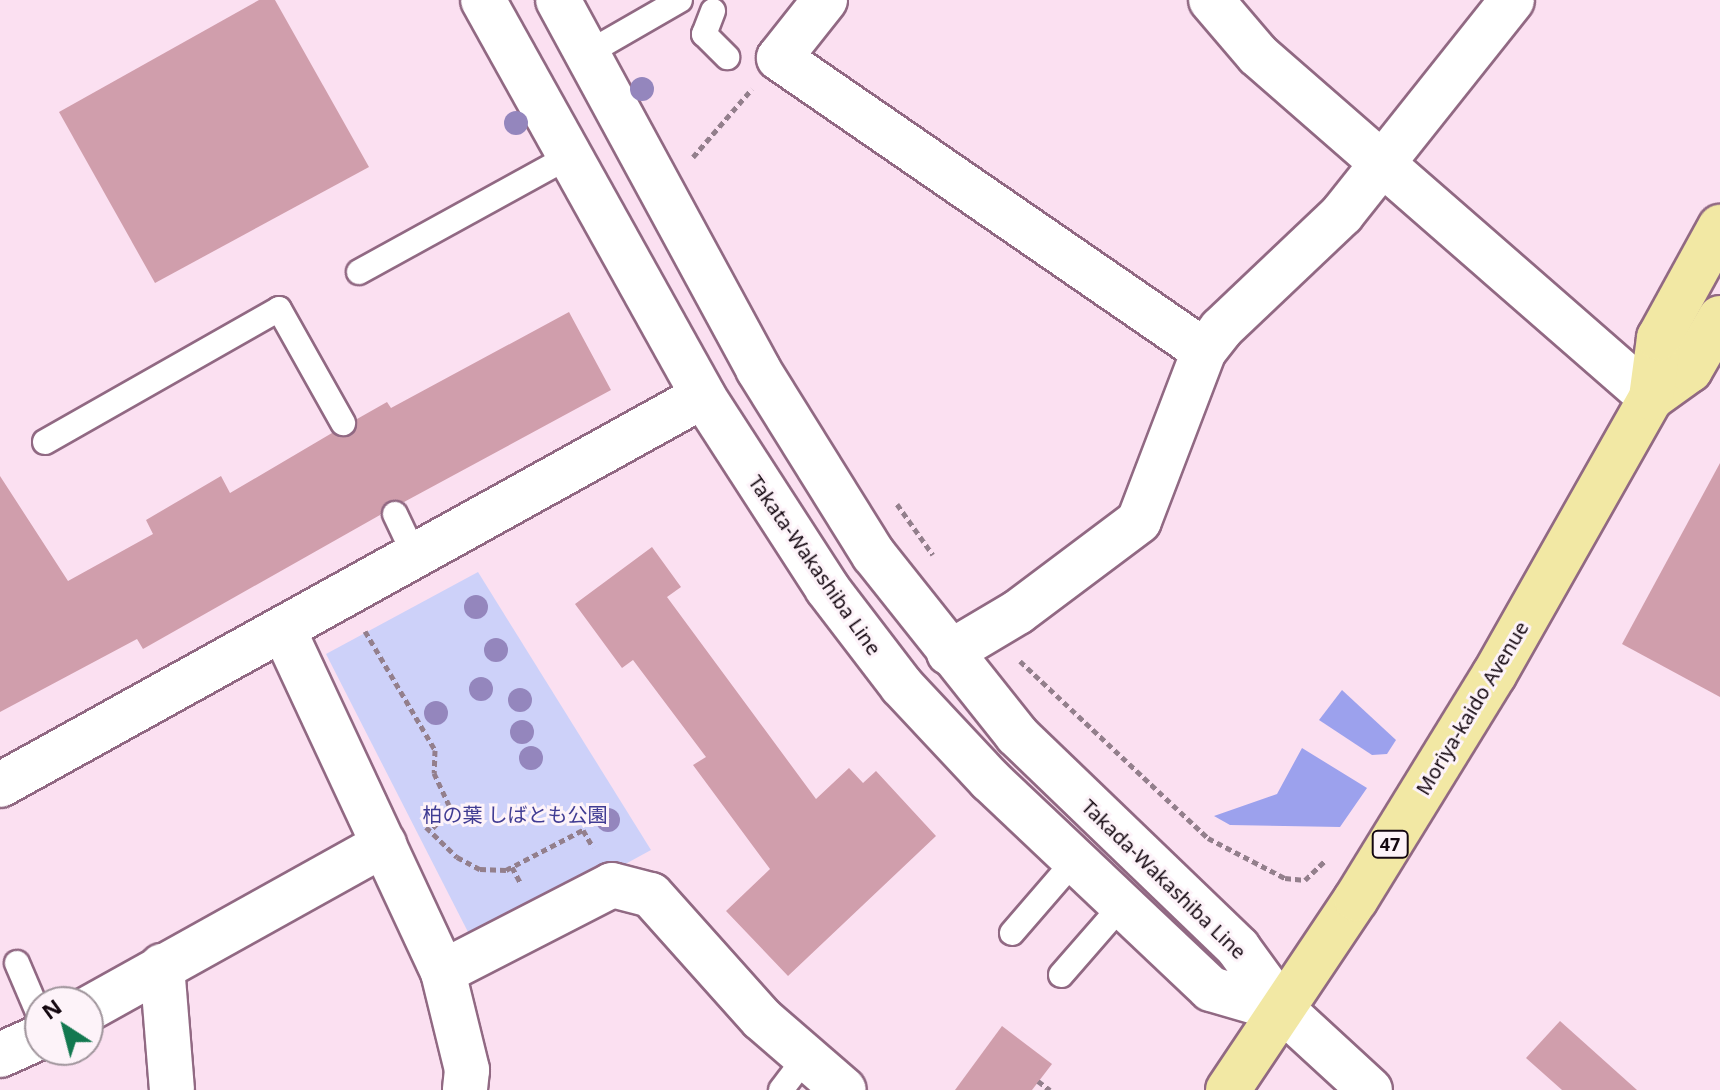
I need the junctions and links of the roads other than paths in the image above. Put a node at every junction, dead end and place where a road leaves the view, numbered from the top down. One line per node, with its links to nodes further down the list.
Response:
1 (483, 0): 10 (street, Takata-Wakashiba Line)
2 (558, 0): 8 (street)
3 (680, 0): 8 (lane)
4 (825, 0): 15 (street)
5 (1512, 0): 11 (street)
6 (1227, 6): 11 (street)
7 (713, 11): 9 (lane)
8 (588, 53): 23 (street)
9 (727, 57)
10 (568, 157): 13 (lane); 16 (street, Takata-Wakashiba Line)
11 (1382, 164): 17 (street); 23 (street)
12 (1720, 227): 17 (main road, Moriya-kaido Avenue / 47)
13 (359, 272)
14 (1720, 318): 17 (main road, Moriya-kaido Avenue / 47)
15 (1194, 344)
16 (703, 396): 21 (street); 26 (street, Takata-Wakashiba Line)
17 (1651, 398): 35 (main road, Moriya-kaido Avenue / 47)
18 (343, 423): 19 (lane)
19 (45, 442)
20 (395, 514): 21 (lane)
21 (414, 554): 22 (street)
22 (284, 631): 24 (street); 25 (street)
23 (949, 653): 35 (street, Takada-Wakashiba Line)
24 (0, 785)
25 (384, 844): 30 (street); 31 (street)
26 (1075, 860): 27 (street, Takata-Wakashiba Line); 28 (lane)
27 (1122, 905): 32 (lane); 35 (street, Takata-Wakashiba Line)
28 (1012, 933)
29 (17, 963): 33 (lane)
30 (162, 966): 34 (street); 39 (street)
31 (443, 972): 38 (street); 40 (street)
32 (1061, 975)
33 (27, 986)
34 (104, 1000)
35 (1283, 1010): 42 (main road, Moriya-kaido Avenue / 47); 43 (street)
36 (24, 1044): 37 (street)
37 (0, 1055)
38 (793, 1073): 41 (street)
39 (172, 1090)
40 (465, 1090)
41 (844, 1090)
42 (1228, 1090)
43 (1370, 1090)

